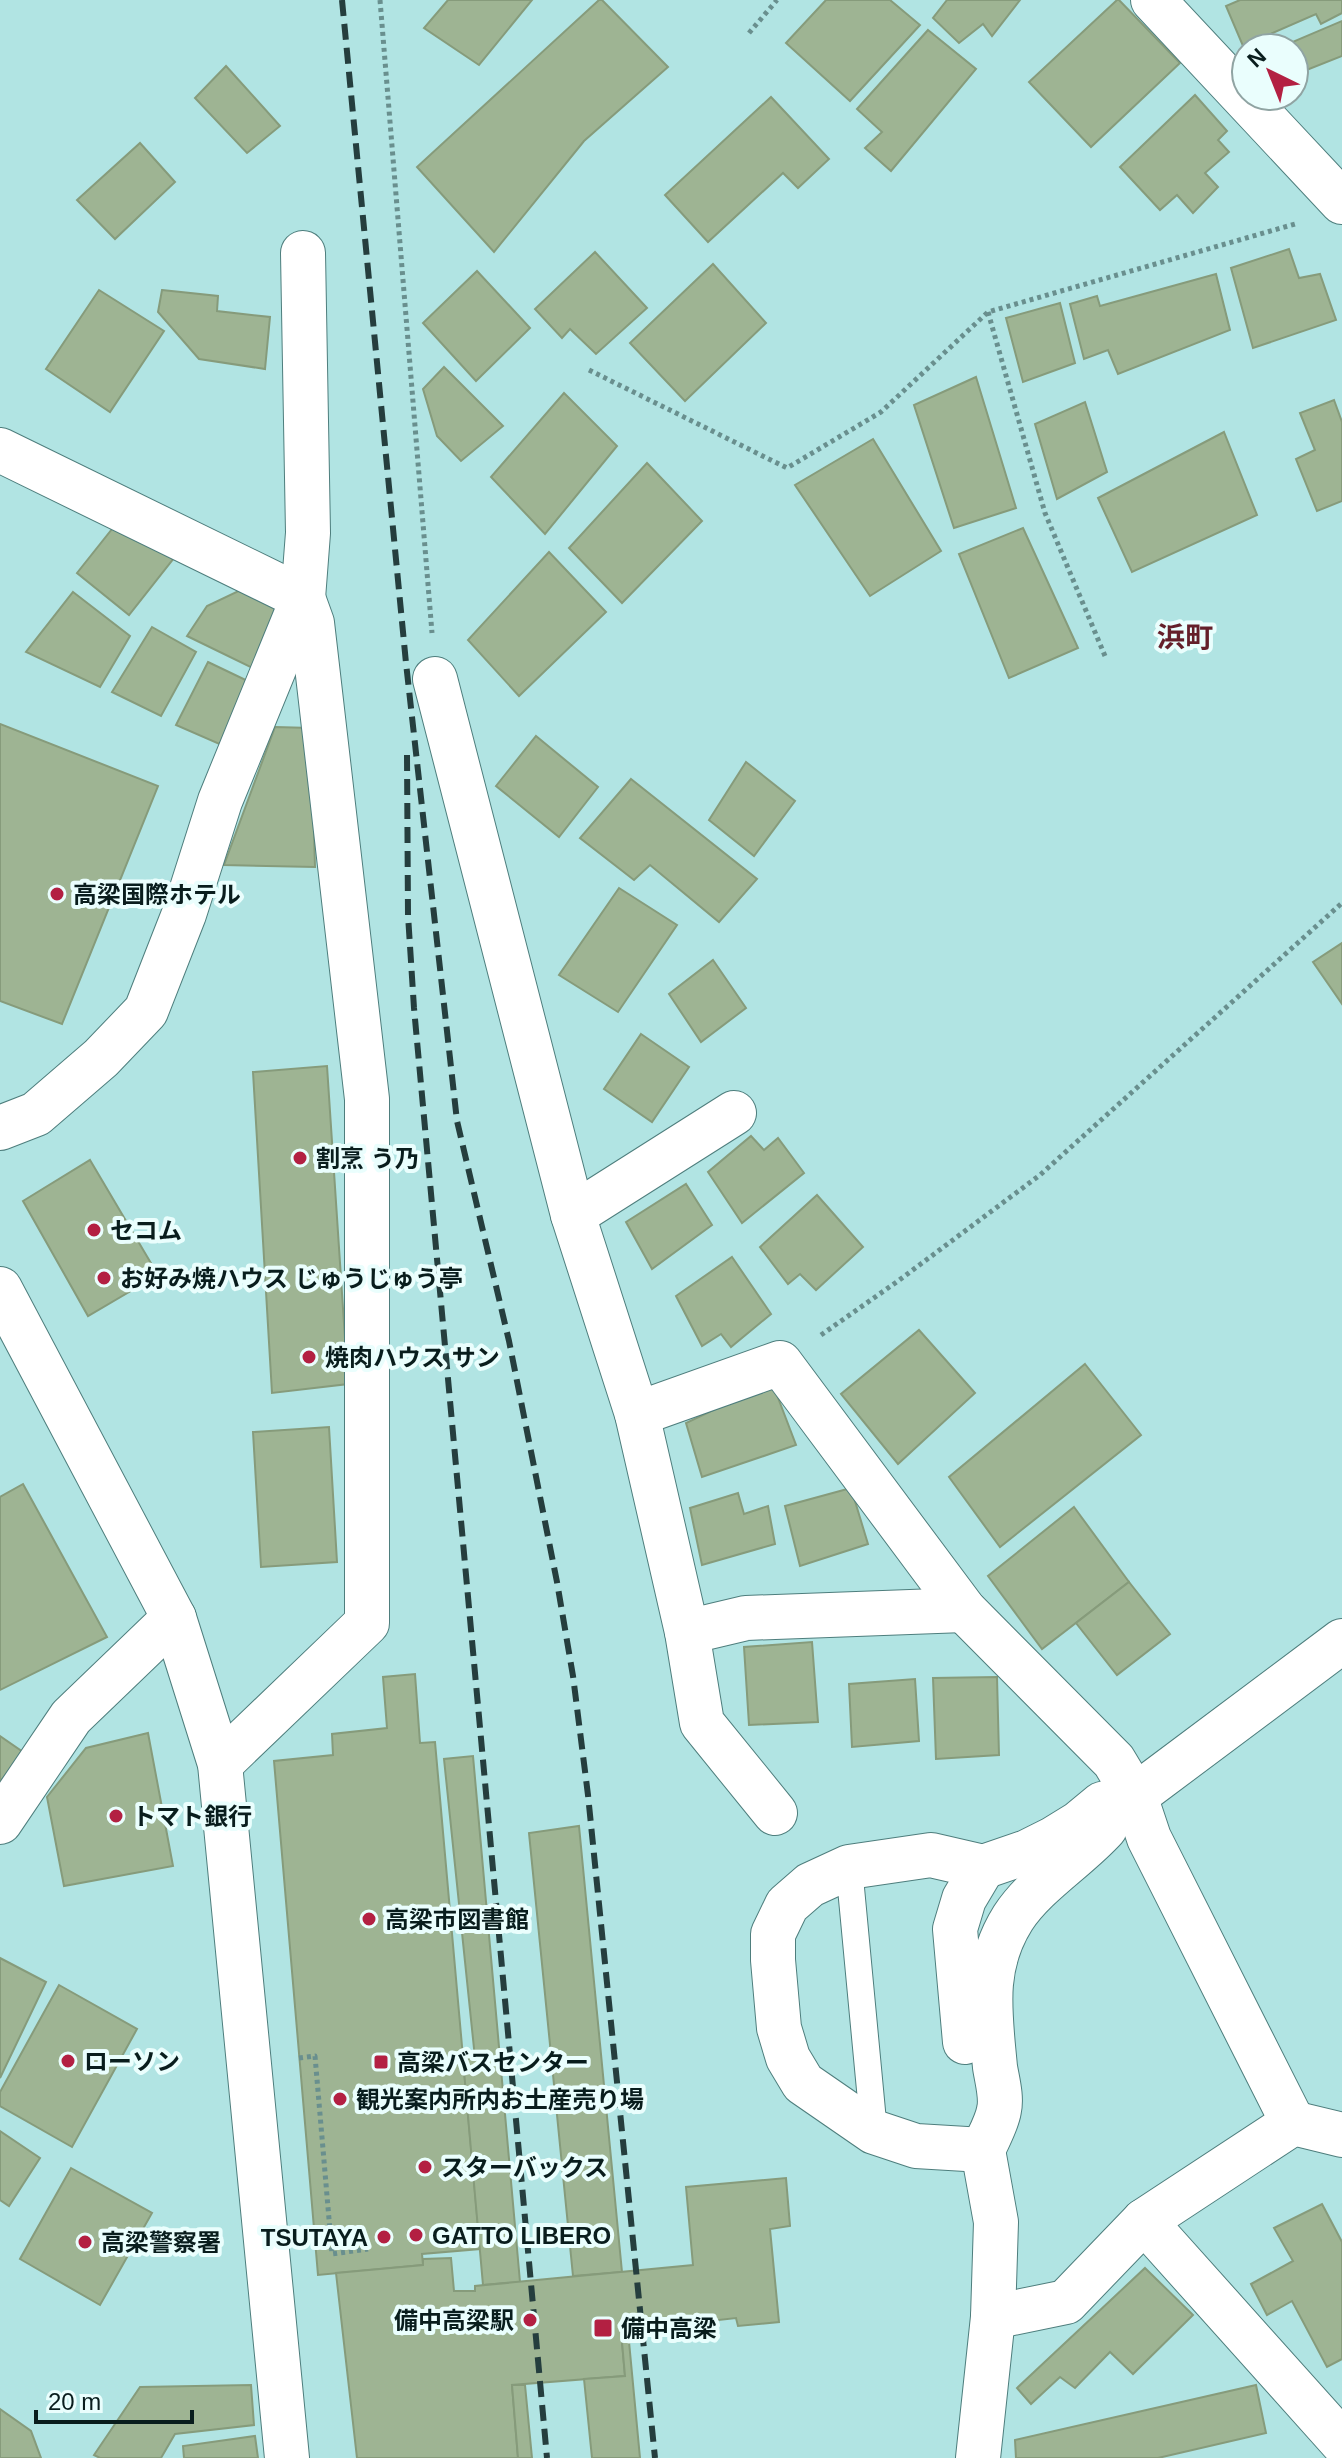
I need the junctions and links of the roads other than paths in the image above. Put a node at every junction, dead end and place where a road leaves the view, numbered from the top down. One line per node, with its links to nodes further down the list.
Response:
1 (1153, 0): 2 (street)
2 (1342, 202)
3 (303, 253): 5 (street)
4 (0, 450): 5 (street)
5 (303, 598): 8 (street); 16 (street)
6 (435, 679): 9 (street)
7 (734, 1113): 9 (street)
8 (0, 1128)
9 (573, 1215): 11 (street)
10 (0, 1289): 13 (street)
11 (637, 1414): 12 (street); 14 (street)
12 (964, 1610): 14 (street); 17 (street)
13 (174, 1618): 16 (street); 19 (street)
14 (687, 1632): 18 (street)
15 (1342, 1641): 17 (street)
16 (220, 1764): 29 (street)
17 (1135, 1796): 21 (street); 22 (street); 25 (street)
18 (775, 1813)
19 (0, 1822)
20 (849, 1867): 21 (street); 23 (lane); 23 (street)
21 (983, 1867): 25 (street)
22 (1293, 2123): 24 (street); 26 (street)
23 (874, 2132): 25 (street)
24 (1342, 2135)
25 (983, 2150): 27 (street)
26 (1144, 2221): 27 (street); 28 (street)
27 (993, 2317): 30 (street)
28 (1342, 2442)
29 (287, 2458)
30 (978, 2458)

